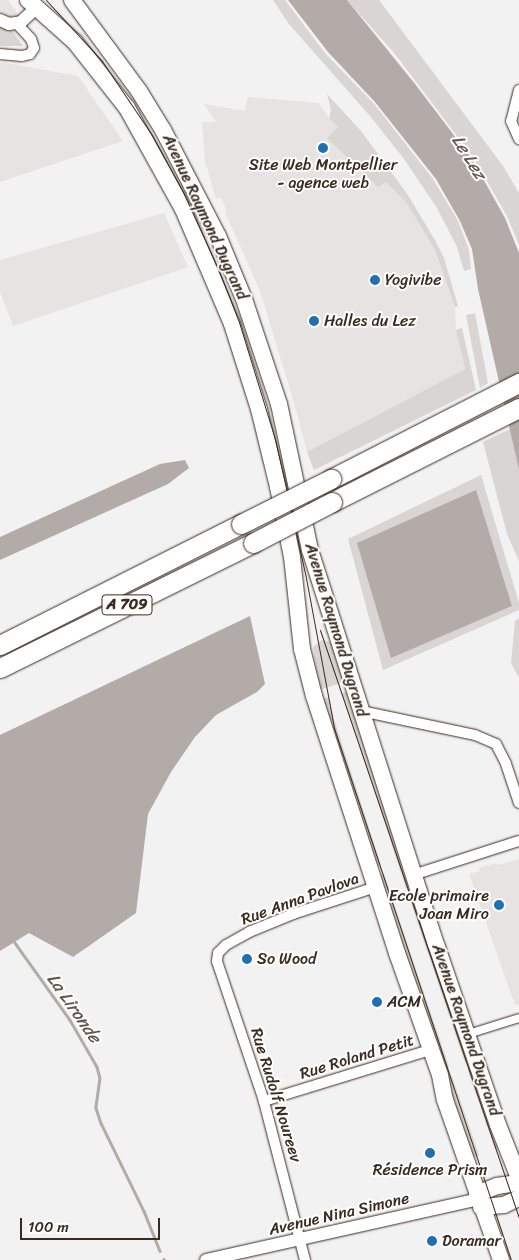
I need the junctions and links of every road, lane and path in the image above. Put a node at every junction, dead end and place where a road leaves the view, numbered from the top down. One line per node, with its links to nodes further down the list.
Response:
1 (72, 0): 12 (main road, Avenue Raymond Dugrand)
2 (36, 3): 4 (street); 16 (main road, Avenue Raymond Dugrand)
3 (0, 20): 4 (street)
4 (16, 23): 5 (street)
5 (0, 54)
6 (519, 90): 7 (street)
7 (519, 139)
8 (519, 383): 10 (highway, A 709, bridge)
9 (519, 408): 11 (highway, A 709, bridge)
10 (0, 645)
11 (0, 668)
12 (361, 711): 13 (street); 15 (main road, Avenue Raymond Dugrand)
13 (519, 803)
14 (519, 840): 15 (street)
15 (413, 875): 19 (main road, Avenue Raymond Dugrand)
16 (376, 887): 17 (street, Rue Anna Pavlova); 20 (main road, Avenue Raymond Dugrand)
17 (217, 961): 21 (street, Rue Rudolf Noureev)
18 (519, 1018): 19 (street)
19 (468, 1034): 22 (main road, Avenue Raymond Dugrand)
20 (430, 1050): 21 (street, Rue Roland Petit); 25 (main road, Avenue Raymond Dugrand)
21 (264, 1101): 26 (street, Rue Rudolf Noureev)
22 (519, 1178)
23 (519, 1183): 25 (main road)
24 (519, 1198): 25 (main road)
25 (479, 1200): 26 (street, Avenue Nina Simone); 29 (main road)
26 (301, 1239): 27 (street, Avenue Nina Simone); 28 (street, Rue Rudolf Noureev)
27 (206, 1260)
28 (305, 1260)
29 (500, 1260)

